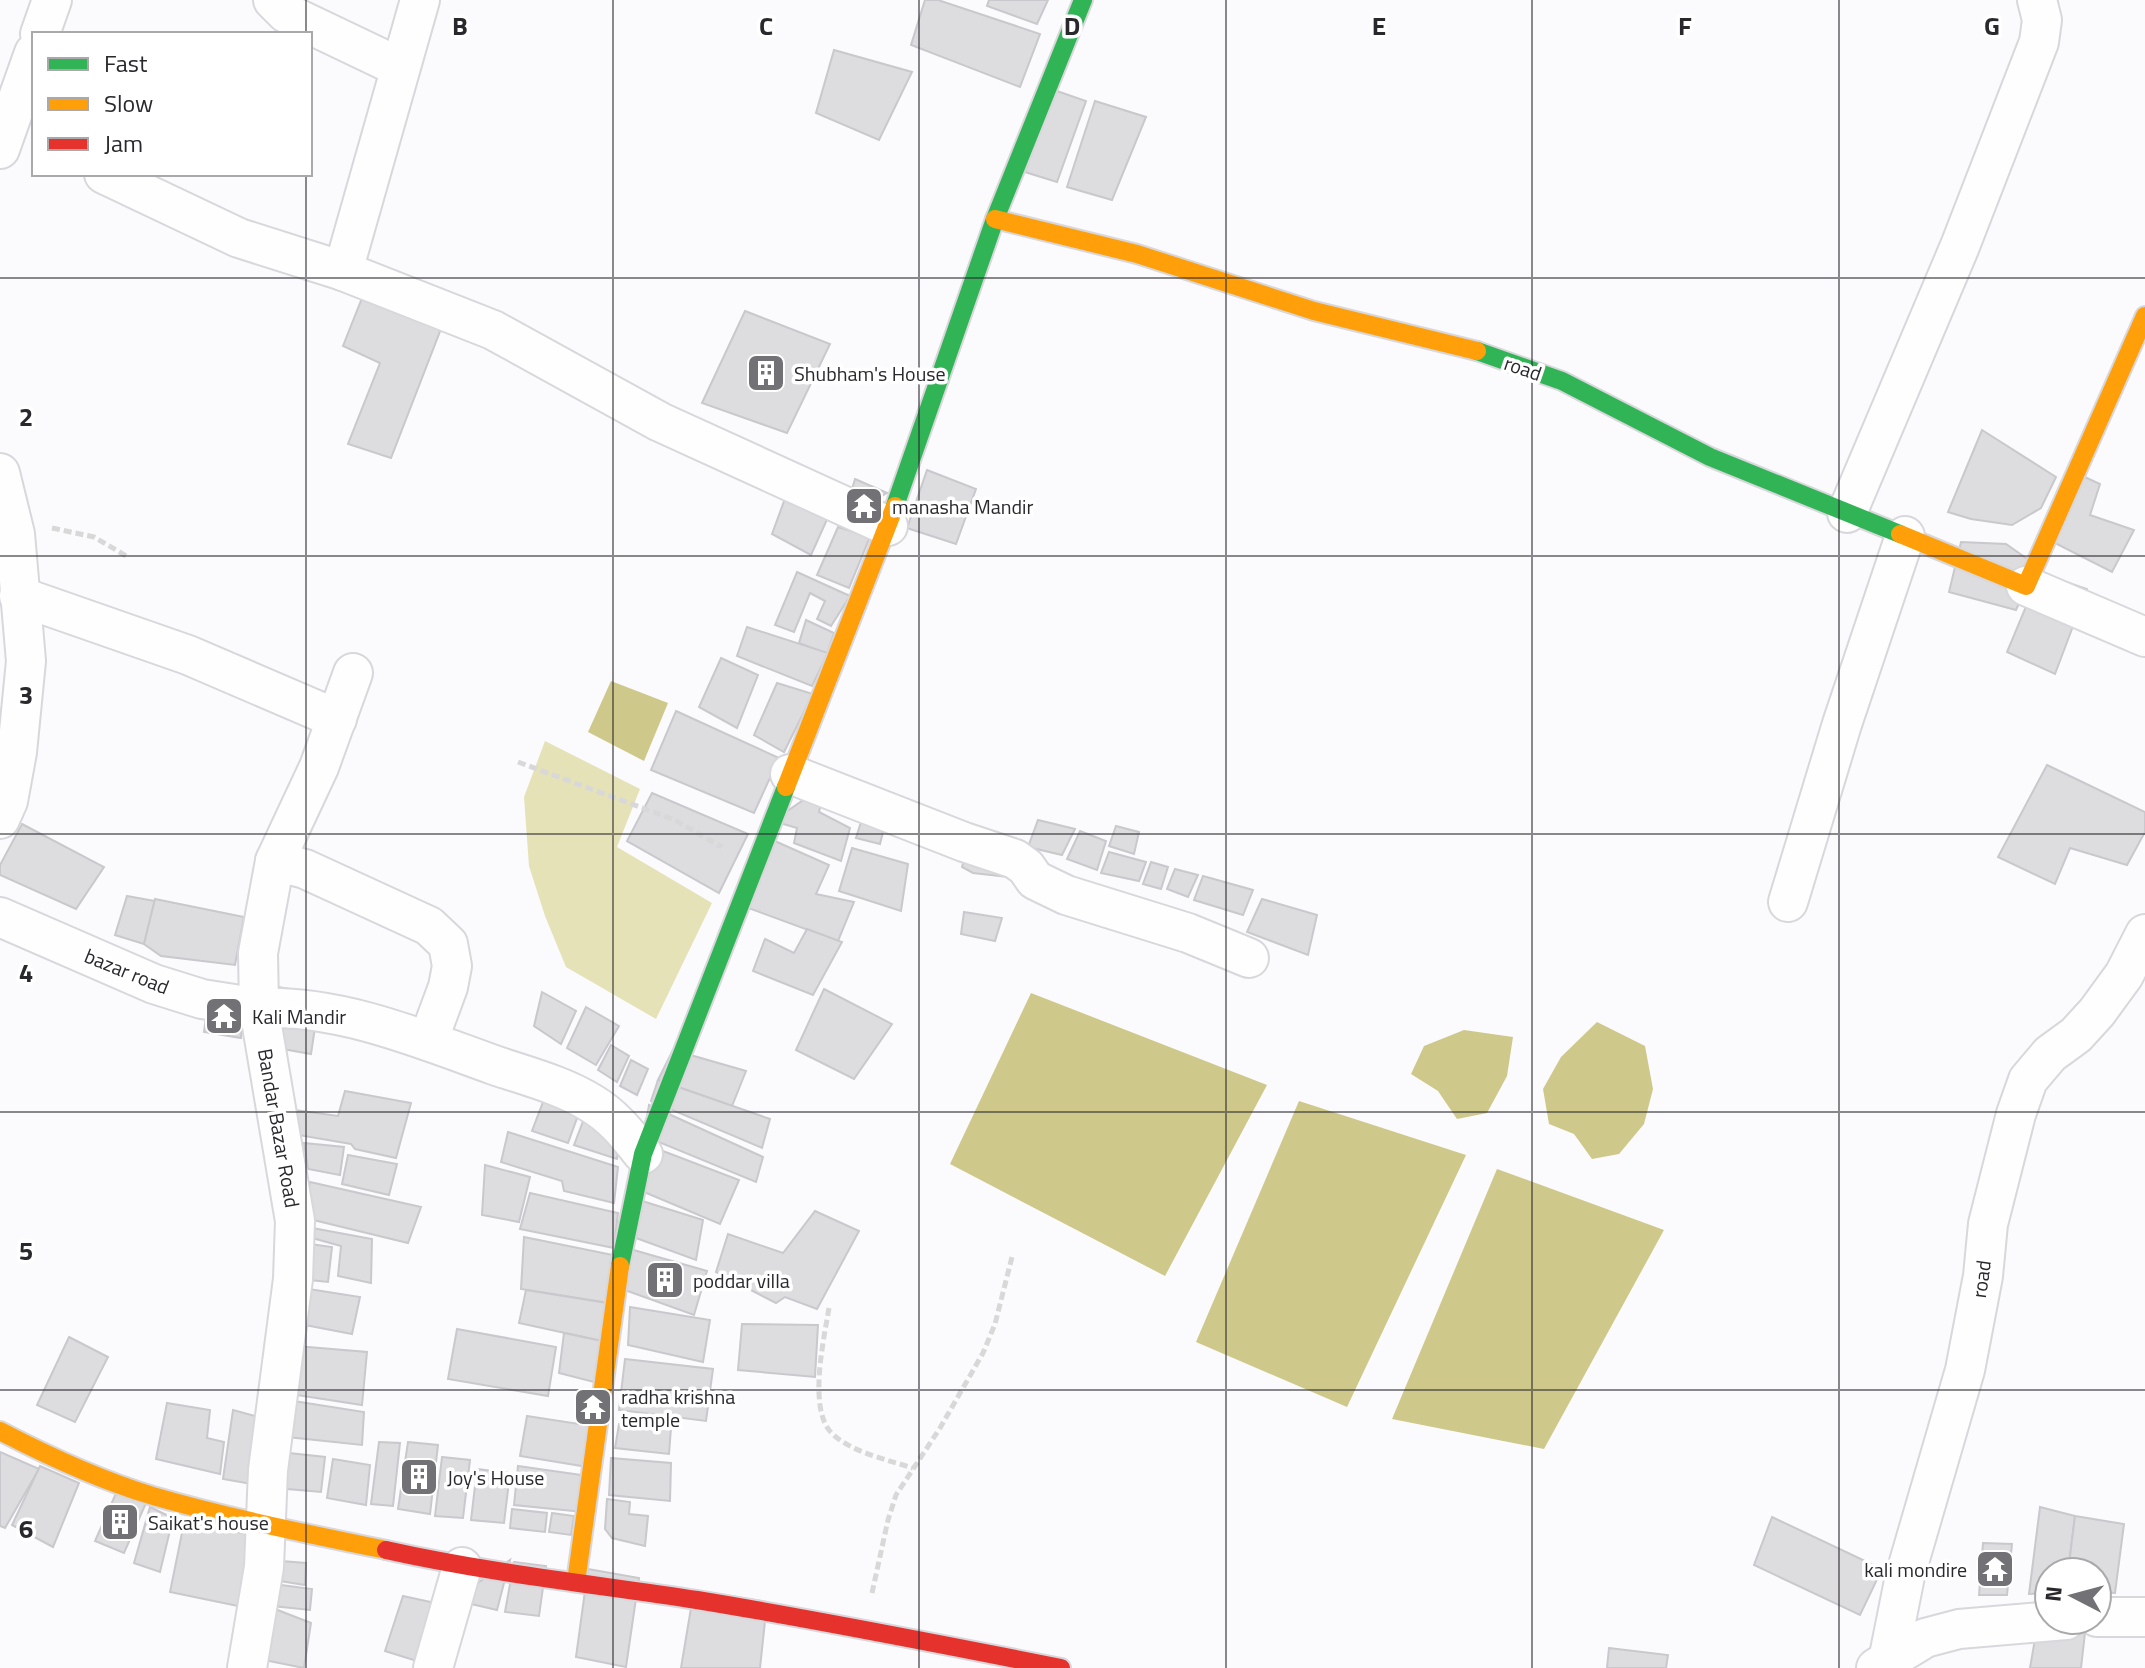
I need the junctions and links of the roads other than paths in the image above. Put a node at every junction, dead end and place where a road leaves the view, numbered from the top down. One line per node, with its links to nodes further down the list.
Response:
1 (52, 0): 6 (street)
2 (273, 0): 8 (street)
3 (420, 0): 8 (street)
4 (1083, 0): 11 (street)
5 (2037, 0): 15 (street)
6 (41, 32)
7 (32, 62): 9 (street)
8 (399, 67): 12 (street)
9 (14, 140)
10 (108, 176): 12 (street)
11 (995, 219): 15 (street, road); 16 (street)
12 (343, 271): 16 (street)
13 (2145, 316): 18 (street)
14 (0, 473): 19 (street)
15 (1847, 513): 17 (street, road)
16 (888, 526): 23 (street)
17 (1905, 536): 18 (street, road); 26 (street)
18 (2026, 586): 20 (street, road)
19 (19, 596): 22 (street); 24 (street)
20 (2145, 637)
21 (353, 673): 22 (street, Bandar Bazar Road)
22 (337, 719): 25 (street, Bandar Bazar Road)
23 (790, 774): 29 (street); 32 (street)
24 (0, 819)
25 (275, 861): 30 (street, Bandar Bazar Road); 31 (street)
26 (1788, 902)
27 (0, 917): 30 (street, bazar road)
28 (2145, 934): 40 (street, road)
29 (1249, 958)
30 (259, 1008): 31 (street); 34 (street, Bandar Bazar Road)
31 (428, 1041): 32 (street)
32 (643, 1154): 36 (street)
33 (0, 1431): 34 (street)
34 (264, 1524): 35 (street); 41 (street, Bandar Bazar Road)
35 (462, 1567): 36 (street); 42 (street)
36 (576, 1582): 43 (street)
37 (2113, 1617): 38 (street)
38 (2145, 1617)
39 (2033, 1623): 40 (street)
40 (1882, 1664)
41 (247, 1668)
42 (433, 1668)
43 (1061, 1668)

